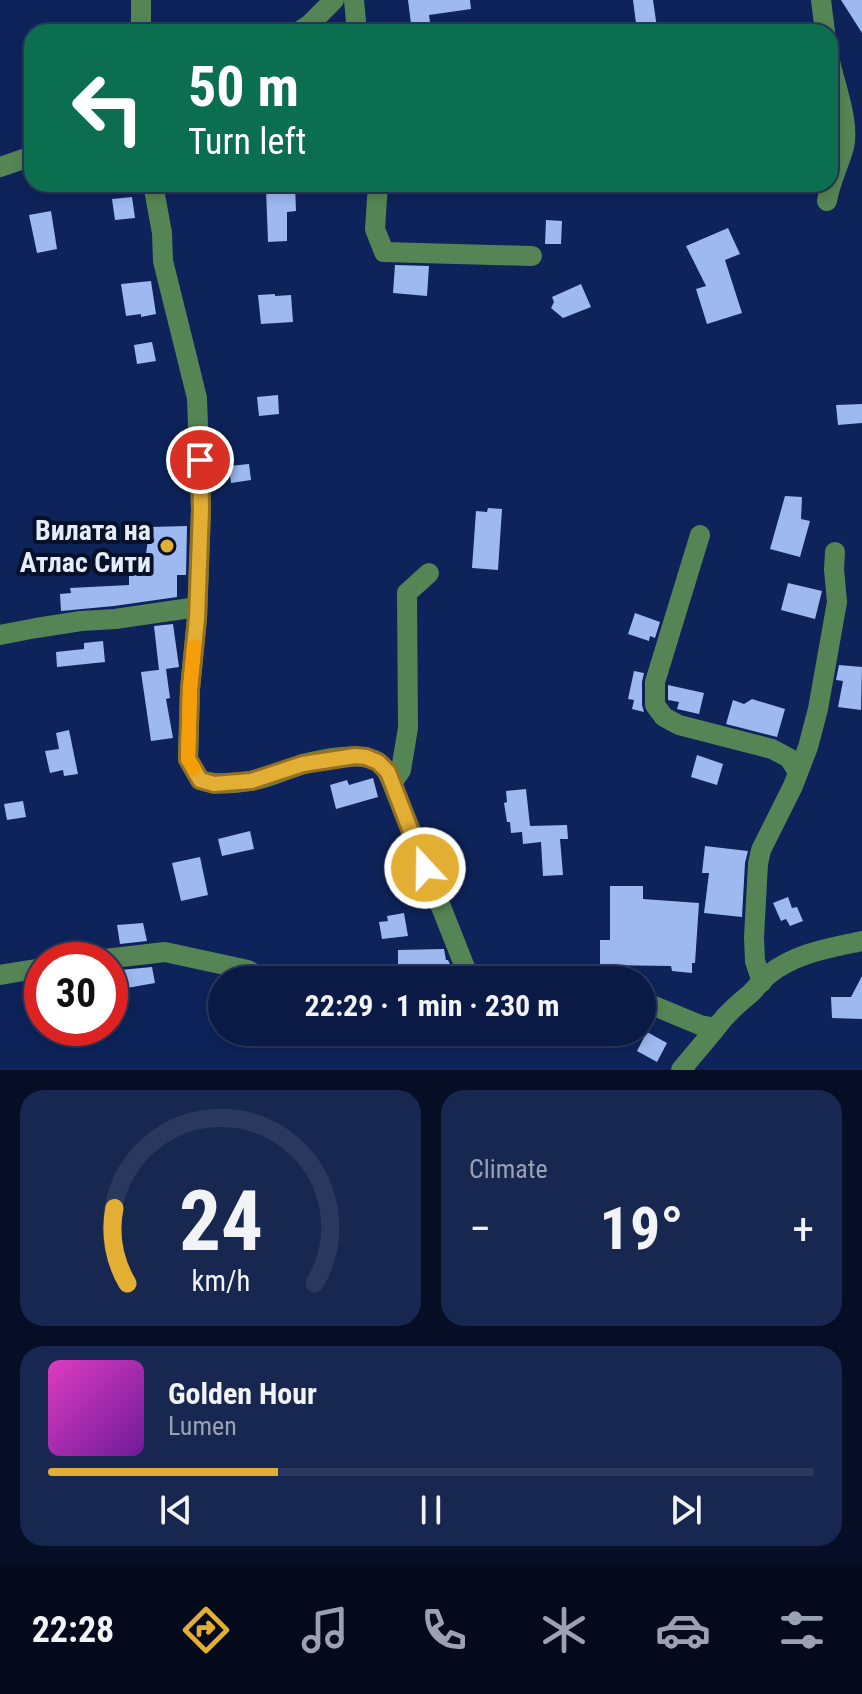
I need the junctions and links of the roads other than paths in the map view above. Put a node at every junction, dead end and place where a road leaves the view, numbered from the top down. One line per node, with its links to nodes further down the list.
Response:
1 (141, 0): 5 (street)
2 (334, 0): 6 (street)
3 (354, 0): 7 (street)
4 (821, 0): 8 (street)
5 (141, 24)
6 (310, 24)
7 (356, 24)
8 (824, 24)
9 (838, 97): 11 (street)
10 (24, 159): 12 (street)
11 (838, 162)
12 (0, 167)
13 (154, 192): 21 (street)
14 (377, 192): 17 (street)
15 (829, 192): 16 (street)
16 (827, 201)
17 (532, 256)
18 (700, 535): 23 (street)
19 (835, 552): 23 (street)
20 (429, 573): 24 (street)
21 (197, 607): 22 (street); 24 (street)
22 (0, 635)
23 (798, 772): 31 (street)
24 (392, 783): 28 (street)
25 (862, 941): 31 (street)
26 (128, 956): 27 (street)
27 (230, 966)
28 (464, 966)
29 (24, 971): 30 (street)
30 (0, 975)
31 (762, 982): 33 (street)
32 (656, 1006): 33 (street)
33 (716, 1028): 34 (street)
34 (681, 1070)

